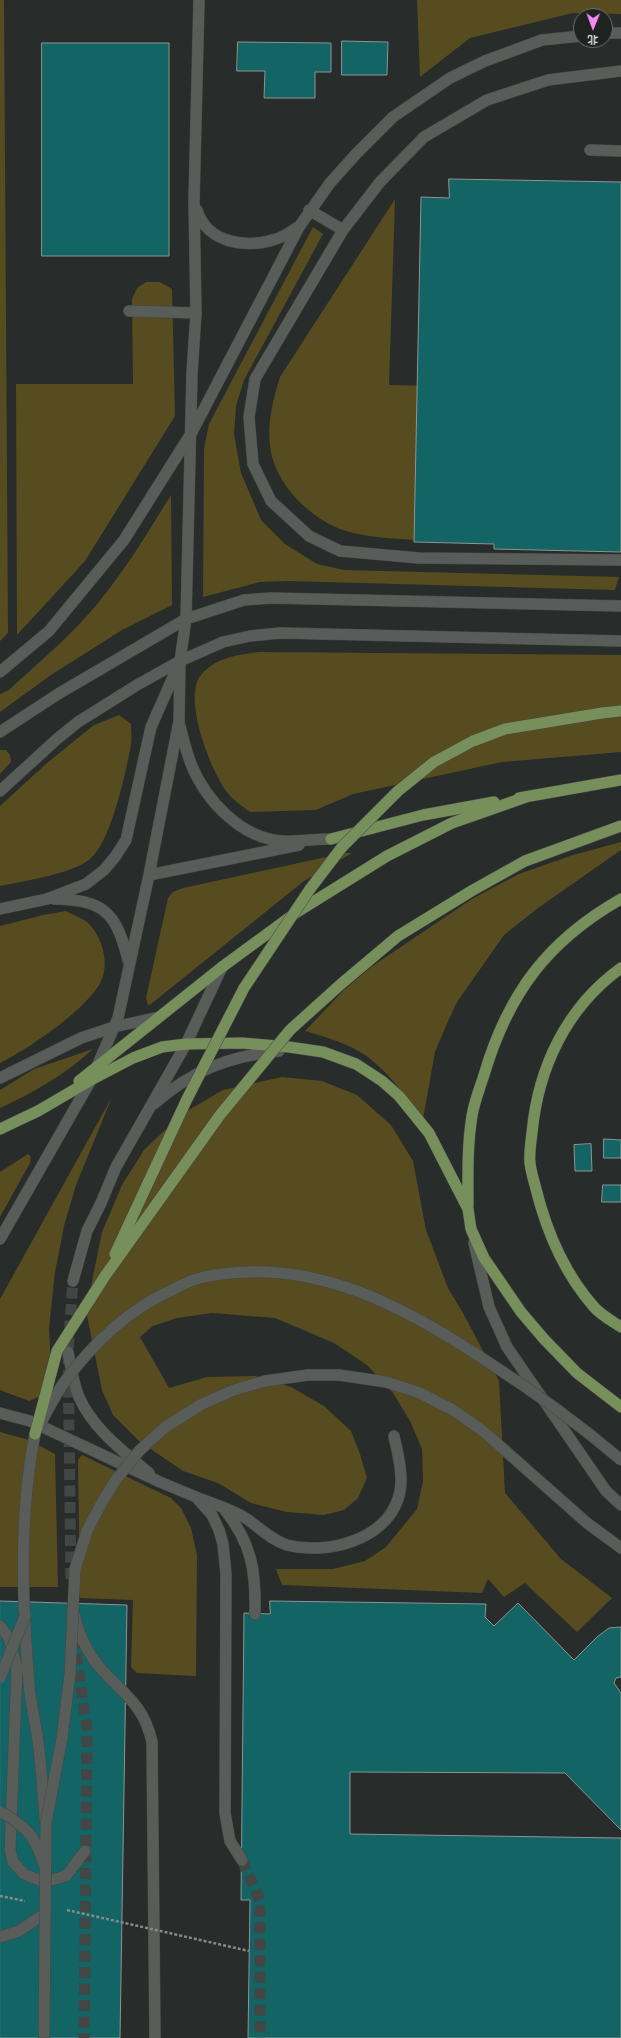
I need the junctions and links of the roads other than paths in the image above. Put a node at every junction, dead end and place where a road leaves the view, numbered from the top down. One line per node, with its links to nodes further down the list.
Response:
1 (199, 0): 6 (street)
2 (573, 37): 7 (street)
3 (621, 71): 9 (street)
4 (590, 150): 5 (street)
5 (621, 150)
6 (194, 201): 8 (street); 11 (street)
7 (309, 210): 8 (street); 9 (street)
8 (299, 227): 12 (street)
9 (342, 230): 13 (street)
10 (129, 312): 11 (street)
11 (196, 313): 12 (street)
12 (192, 432): 15 (street); 18 (street)
13 (621, 560)
14 (621, 606): 15 (street)
15 (186, 619): 17 (street); 21 (street)
16 (621, 641): 17 (street)
17 (180, 661): 20 (street); 23 (street); 28 (street)
18 (0, 672)
19 (621, 711): 49 (main road, bridge)
20 (179, 721): 26 (street); 27 (street)
21 (0, 732)
22 (621, 780): 24 (main road)
23 (0, 791)
24 (526, 797): 26 (main road, bridge); 32 (main road, bridge)
25 (621, 826): 49 (main road, bridge)
26 (331, 839): 27 (street)
27 (149, 875): 31 (street)
28 (47, 899): 30 (street); 31 (street)
29 (621, 899): 46 (main road)
30 (0, 909)
31 (129, 962): 35 (street)
32 (222, 967): 34 (main road); 36 (street)
33 (621, 968): 51 (main road)
34 (158, 1017): 35 (street); 38 (main road)
35 (114, 1027): 38 (street); 39 (street)
36 (186, 1044): 37 (main road); 40 (main road); 42 (street)
37 (305, 1049): 42 (street); 46 (main road)
38 (98, 1064): 40 (street); 41 (main road)
39 (0, 1078)
40 (91, 1080): 41 (main road); 48 (street)
41 (52, 1103): 43 (main road)
42 (146, 1111): 50 (street)
43 (11, 1124): 44 (main road); 45 (street)
44 (0, 1129)
45 (0, 1133)
46 (468, 1209): 47 (main road)
47 (471, 1229): 53 (main road); 60 (street)
48 (0, 1239)
49 (105, 1276): 55 (main road, bridge)
50 (72, 1281)
51 (621, 1327)
52 (68, 1352): 58 (street)
53 (621, 1407)
54 (0, 1413): 58 (street)
55 (35, 1434): 57 (street, bridge); 65 (street)
56 (394, 1436): 61 (street)
57 (621, 1460)
58 (160, 1482): 59 (street)
59 (196, 1497): 61 (street); 71 (street)
60 (621, 1505)
61 (225, 1509): 64 (street)
62 (621, 1548): 69 (street, bridge)
63 (71, 1603): 76 (street)
64 (255, 1614)
65 (25, 1616): 67 (street, bridge); 69 (street, bridge)
66 (0, 1626): 70 (street)
67 (0, 1678)
68 (0, 1812): 72 (street, bridge)
69 (46, 1823): 72 (street, bridge)
70 (85, 1851)
71 (242, 1860)
72 (46, 1868): 73 (street, bridge)
73 (44, 1914): 74 (street); 75 (street, bridge)
74 (0, 1937)
75 (44, 2038)
76 (155, 2038)

